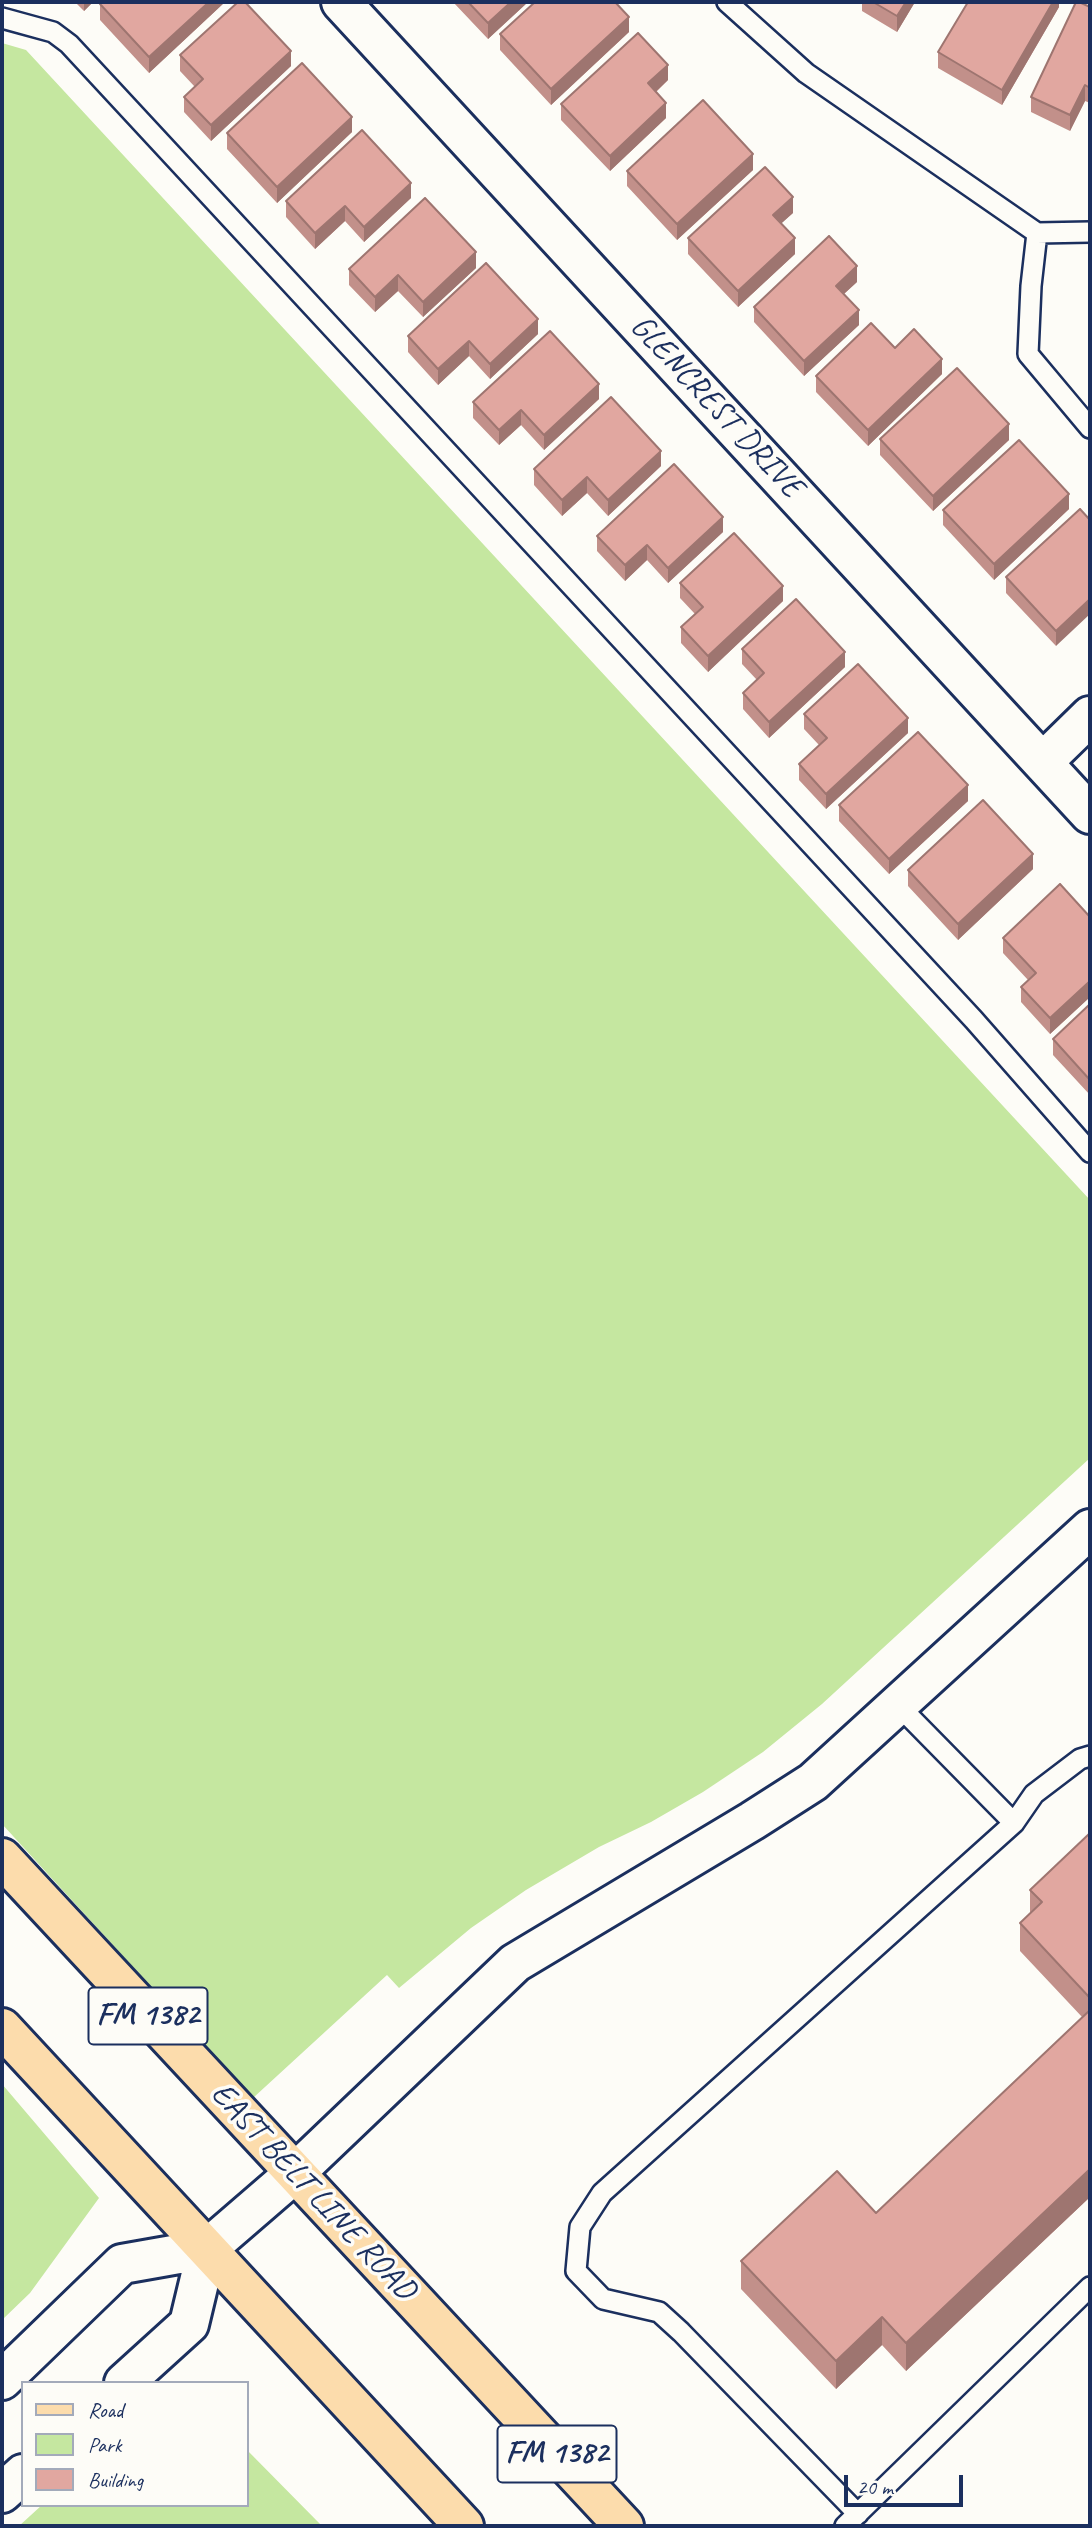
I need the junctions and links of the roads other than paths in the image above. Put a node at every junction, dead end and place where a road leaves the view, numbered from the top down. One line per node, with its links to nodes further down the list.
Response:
1 (341, 2): 8 (street, GLENCREST DRIVE)
2 (727, 2): 5 (lane)
3 (2, 18): 10 (lane)
4 (1090, 232): 5 (lane)
5 (1037, 233): 6 (lane)
6 (1090, 428)
7 (1090, 716): 8 (street)
8 (1043, 762): 9 (street, GLENCREST DRIVE)
9 (1090, 814)
10 (1090, 1152)
11 (1090, 1529): 12 (street)
12 (898, 1705): 14 (lane); 17 (street)
13 (1090, 1756): 14 (lane)
14 (1014, 1823): 24 (lane)
15 (2, 1858): 17 (main road, EAST BELT LINE ROAD / FM 1382)
16 (2, 2028): 18 (main road)
17 (295, 2173): 18 (street); 26 (main road, EAST BELT LINE ROAD / FM 1382)
18 (207, 2249): 20 (street); 21 (street); 25 (main road)
19 (1090, 2287): 24 (lane)
20 (2, 2379)
21 (126, 2381)
22 (21, 2476): 23 (street)
23 (2, 2493)
24 (851, 2520)
25 (464, 2526)
26 (624, 2526)

